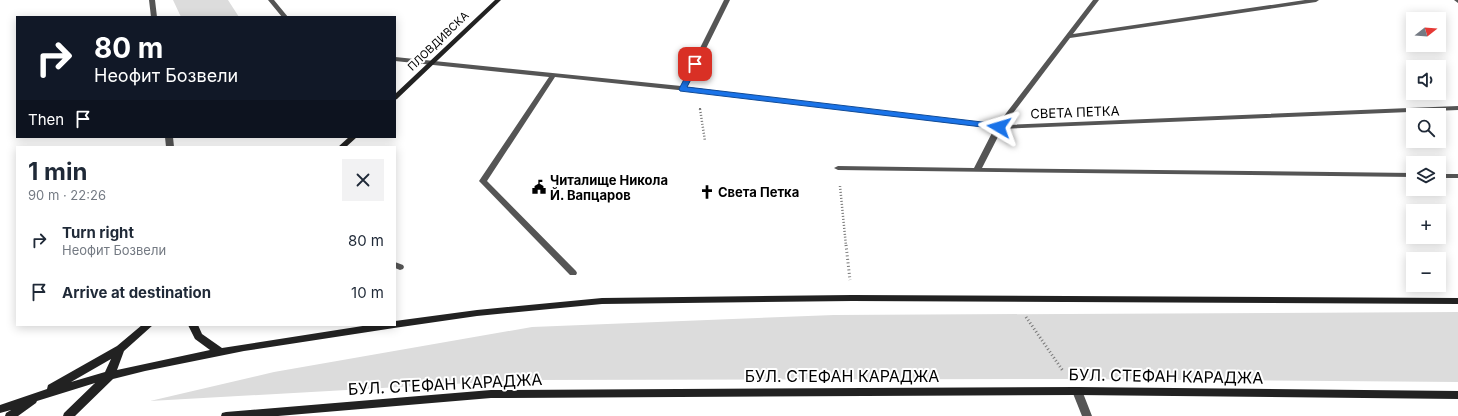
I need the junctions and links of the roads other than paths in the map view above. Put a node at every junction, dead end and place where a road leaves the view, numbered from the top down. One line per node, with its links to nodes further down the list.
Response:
1 (152, 0): 7 (street)
2 (272, 0): 8 (street)
3 (498, 0): 11 (street, ПЛОВДИВСКА)
4 (727, 0): 13 (street)
5 (1096, 0): 9 (street)
6 (1316, 0): 9 (street)
7 (154, 16)
8 (284, 16)
9 (1069, 36): 16 (street)
10 (396, 59): 11 (street, СВЕТА ПЕТКА)
11 (433, 63): 12 (street, СВЕТА ПЕТКА); 14 (street, ПЛОВДИВСКА)
12 (553, 76): 13 (street, СВЕТА ПЕТКА); 24 (street)
13 (682, 89): 16 (street, СВЕТА ПЕТКА)
14 (396, 97)
15 (1458, 108): 16 (street, СВЕТА ПЕТКА)
16 (999, 127): 20 (street)
17 (352, 138): 18 (street)
18 (343, 146)
19 (838, 168): 20 (street)
20 (977, 170): 21 (street)
21 (1406, 176)
22 (1446, 176): 23 (street)
23 (1458, 176)
24 (573, 273)
25 (1458, 301): 26 (street)
26 (396, 325)
27 (147, 326): 30 (street)
28 (193, 326): 31 (street)
29 (387, 326): 31 (street)
30 (120, 349): 32 (street); 34 (street)
31 (219, 351): 32 (street)
32 (109, 376): 34 (street); 38 (street)
33 (1077, 391): 35 (street, БУЛ. СТЕФАН КАРАДЖА); 39 (street, БУЛ. СТЕФАН КАРАДЖА); 40 (street)
34 (43, 393): 36 (street); 37 (street)
35 (1458, 395)
36 (0, 409)
37 (10, 416)
38 (68, 416)
39 (226, 416)
40 (1087, 416)

